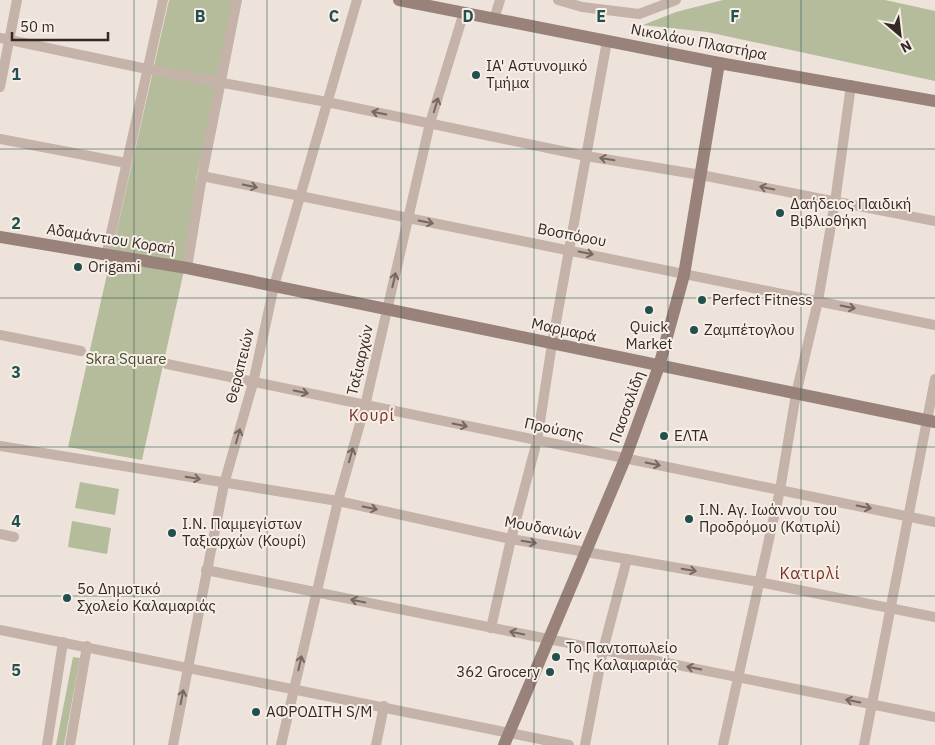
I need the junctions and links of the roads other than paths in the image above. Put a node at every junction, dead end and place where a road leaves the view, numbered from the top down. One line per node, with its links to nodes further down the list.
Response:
1 (17, 0): 11 (street)
2 (162, 0): 14 (street)
3 (237, 0): 15 (street)
4 (357, 0): 19 (street, Θεραπειών)
5 (400, 0): 9 (main road, Νικολάου Πλαστήρα)
6 (500, 0): 10 (street)
7 (558, 0): 8 (street)
8 (676, 0)
9 (464, 12): 10 (main road, Νικολάου Πλαστήρα); 20 (street, Ταξιαρχών, one-way to 9)
10 (494, 19): 12 (main road, Νικολάου Πλαστήρα)
11 (5, 39): 14 (street); 17 (street)
12 (607, 41): 13 (main road, Νικολάου Πλαστήρα); 22 (street)
13 (719, 63): 16 (main road, Νικολάου Πλαστήρα); 24 (main road, Πασσαλίδη)
14 (147, 69): 15 (street); 23 (street)
15 (222, 82): 19 (street); 25 (street)
16 (851, 85): 18 (main road, Νικολάου Πλαστήρα); 27 (street)
17 (0, 87)
18 (935, 101)
19 (327, 102): 20 (street, one-way to 19); 26 (street, Θεραπειών)
20 (430, 124): 22 (street); 28 (street, Ταξιαρχών)
21 (0, 139): 23 (street)
22 (586, 156): 24 (street, one-way to 22); 31 (street)
23 (126, 163): 32 (street)
24 (701, 175): 27 (street, one-way to 24); 34 (main road, Πασσαλίδη)
25 (202, 176): 26 (street, Βοσπόρου, one-way to 26); 33 (street)
26 (300, 196): 28 (street, Βοσπόρου); 35 (street, Θεραπειών)
27 (836, 202): 29 (street); 36 (street)
28 (408, 219): 31 (street, Βοσπόρου, one-way to 31); 37 (street, Ταξιαρχών, one-way to 28)
29 (935, 221)
30 (0, 236): 32 (main road, Αδαμάντιου Κοραή)
31 (569, 250): 34 (street, Βοσπόρου, one-way to 34); 40 (street)
32 (106, 256): 33 (main road, Αδαμάντιου Κοραή)
33 (187, 268): 35 (main road, Μαρμαρά)
34 (684, 275): 36 (street, Βοσπόρου); 43 (main road, Πασσαλίδη)
35 (274, 286): 37 (main road, Μαρμαρά); 45 (street, Θεραπειών)
36 (818, 301): 38 (street, Βοσπόρου, one-way to 38); 46 (street)
37 (388, 310): 40 (main road, Μαρμαρά); 47 (street, Ταξιαρχών)
38 (935, 325)
39 (0, 335): 41 (street)
40 (552, 344): 43 (main road, Μαρμαρά); 49 (street)
41 (81, 351)
42 (167, 364): 45 (street, Προύσης)
43 (660, 366): 46 (main road, Μαρμαρά); 51 (main road, Πασσαλίδη)
44 (935, 380): 48 (street)
45 (253, 382): 47 (street, Προύσης, one-way to 47); 52 (street, Θεραπειών, one-way to 45)
46 (796, 394): 48 (main road, Μαρμαρά); 53 (street)
47 (365, 406): 49 (street, Προύσης, one-way to 49); 54 (street, Ταξιαρχών, one-way to 47)
48 (931, 421): 55 (street)
49 (537, 441): 51 (street, Προύσης); 59 (street)
50 (0, 446): 52 (street, Μουδανιών, one-way to 52)
51 (625, 459): 53 (street, Προύσης, one-way to 53); 60 (main road, Πασσαλίδη)
52 (224, 484): 54 (street, Μουδανιών); 62 (street, Θεραπειών)
53 (780, 490): 55 (street, Προύσης, one-way to 55); 63 (street)
54 (338, 501): 59 (street, Μουδανιών, one-way to 59); 64 (street, Ταξιαρχών)
55 (909, 516): 56 (street, Προύσης); 65 (street)
56 (935, 522)
57 (0, 534): 58 (street)
58 (14, 537)
59 (511, 538): 60 (street, Μουδανιών, one-way to 60); 67 (street)
60 (586, 552): 61 (street, Μουδανιών); 69 (main road, Πασσαλίδη)
61 (627, 559): 63 (street, Μουδανιών, one-way to 63); 72 (street)
62 (206, 570): 64 (street); 73 (street, Θεραπειών)
63 (759, 582): 65 (street, Μουδανιών); 74 (street)
64 (316, 592): 67 (street, one-way to 64); 75 (street, Ταξιαρχών, one-way to 64)
65 (891, 608): 66 (street, Μουδανιών); 76 (street)
66 (935, 617)
67 (491, 628): 69 (street, one-way to 67)
68 (0, 630): 70 (street)
69 (548, 639): 72 (street); 79 (main road, Πασσαλίδη)
70 (63, 642): 71 (street); 80 (street)
71 (87, 646): 73 (street); 81 (street)
72 (603, 650): 74 (street, one-way to 72); 87 (street)
73 (188, 667): 75 (street); 82 (street, Θεραπειών, one-way to 73)
74 (737, 677): 76 (street, one-way to 74); 88 (street)
75 (294, 688): 77 (street); 83 (street, Ταξιαρχών)
76 (872, 704): 78 (street); 89 (street)
77 (384, 706): 79 (street); 84 (street)
78 (935, 717)
79 (510, 732): 85 (main road, Πασσαλίδη); 86 (street)
80 (47, 745)
81 (70, 745)
82 (173, 745)
83 (281, 745)
84 (376, 745)
85 (504, 745)
86 (569, 745)
87 (585, 745)
88 (723, 745)
89 (864, 745)

